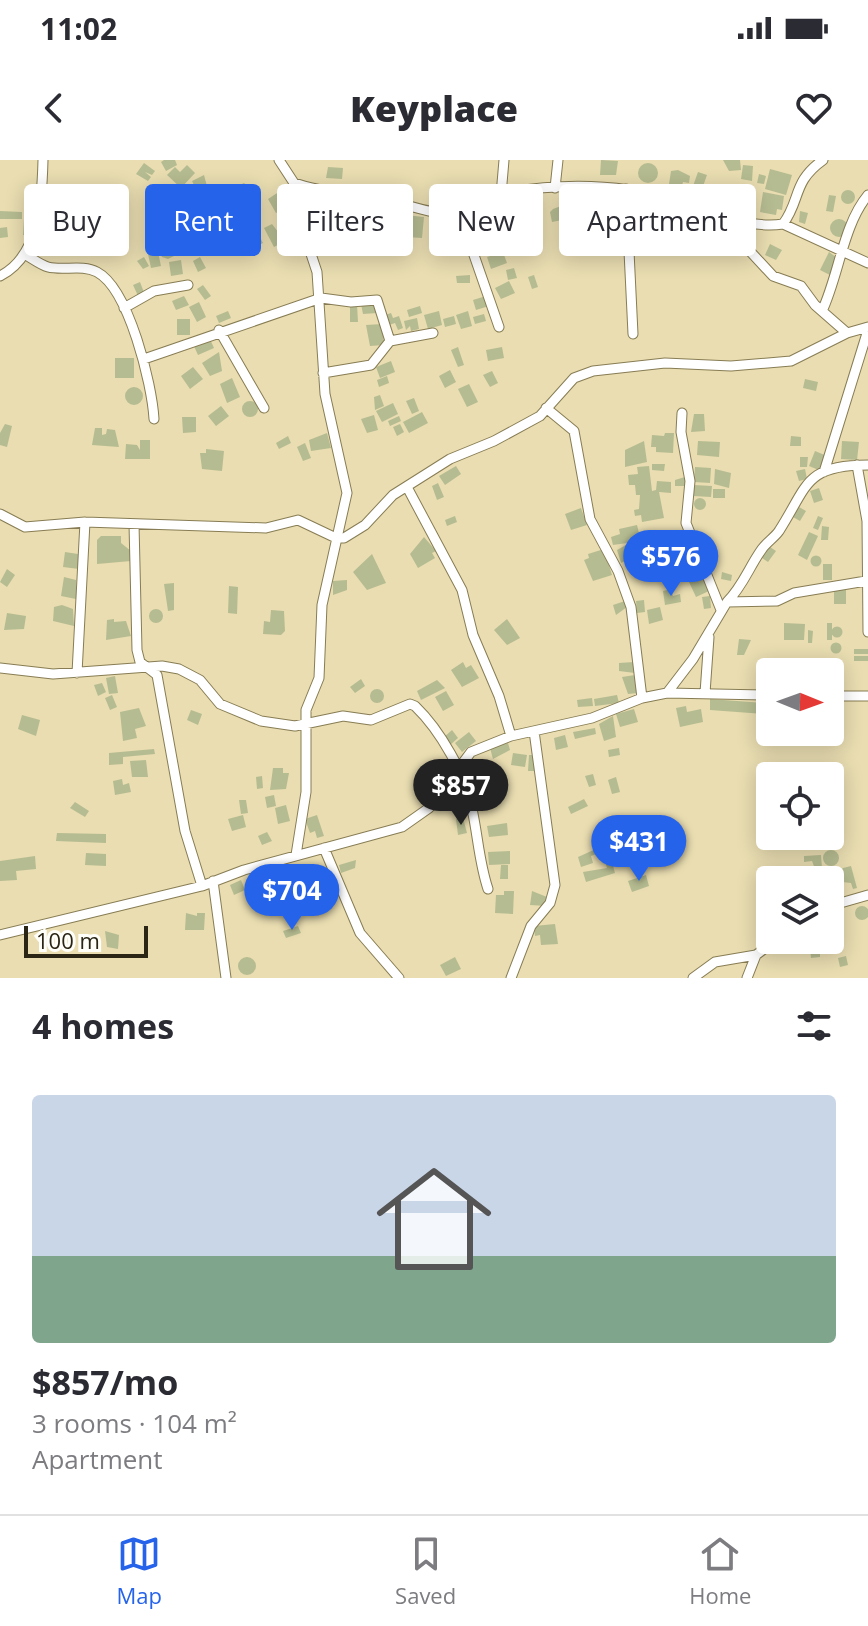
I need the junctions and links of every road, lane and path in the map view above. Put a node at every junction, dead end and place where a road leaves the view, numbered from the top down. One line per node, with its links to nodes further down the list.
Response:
1 (43, 160): 7 (street)
2 (279, 160): 6 (street)
3 (504, 160): 8 (street)
4 (558, 160): 9 (street)
5 (823, 160): 15 (street)
6 (294, 183): 13 (street); 25 (street)
7 (40, 184)
8 (502, 184)
9 (555, 188): 10 (street); 11 (street)
10 (559, 188)
11 (543, 190)
12 (868, 195): 16 (street)
13 (429, 211)
14 (756, 224): 15 (street)
15 (783, 224): 16 (street)
16 (844, 251): 22 (street); 27 (street)
17 (25, 256): 23 (street)
18 (28, 256): 26 (street)
19 (474, 256): 28 (street)
20 (629, 256): 33 (street)
21 (754, 256): 27 (street)
22 (868, 263)
23 (0, 276)
24 (188, 285): 26 (street)
25 (321, 298): 30 (street); 34 (street); 36 (street)
26 (124, 308): 35 (street)
27 (822, 311): 32 (street)
28 (499, 327)
29 (868, 328): 32 (street); 42 (street)
30 (219, 330): 35 (street); 37 (street)
31 (433, 333): 34 (street)
32 (847, 333): 38 (street)
33 (633, 334)
34 (390, 341): 36 (street)
35 (144, 359): 40 (street)
36 (323, 373): 47 (street)
37 (264, 408)
38 (546, 408): 43 (street); 60 (street)
39 (682, 413): 49 (street)
40 (154, 419)
41 (863, 465): 42 (street); 48 (street)
42 (824, 472): 49 (street)
43 (407, 487): 47 (street); 63 (street)
44 (0, 514): 45 (street)
45 (85, 522): 46 (street); 54 (street)
46 (134, 524): 47 (street); 53 (street)
47 (336, 538): 61 (street)
48 (866, 581): 49 (street); 50 (street)
49 (724, 606): 51 (street)
50 (868, 632)
51 (709, 633): 55 (street); 56 (street)
52 (0, 668): 54 (street)
53 (149, 669): 54 (street); 61 (street); 68 (street)
54 (77, 673)
55 (667, 693): 56 (street); 60 (street)
56 (705, 693): 57 (street)
57 (756, 695)
58 (844, 696): 59 (street)
59 (868, 696)
60 (642, 698): 62 (street)
61 (305, 726): 64 (street); 66 (street)
62 (534, 731): 63 (street); 76 (street)
63 (511, 736): 64 (street)
64 (457, 767): 65 (street); 69 (street)
65 (324, 848): 66 (street); 75 (street)
66 (296, 855): 67 (street)
67 (213, 881): 68 (street); 74 (street)
68 (202, 886): 72 (street)
69 (488, 889)
70 (868, 895): 71 (street)
71 (844, 902)
72 (0, 935)
73 (756, 955): 77 (street); 78 (street)
74 (226, 978)
75 (399, 978)
76 (511, 978)
77 (693, 978)
78 (747, 978)

